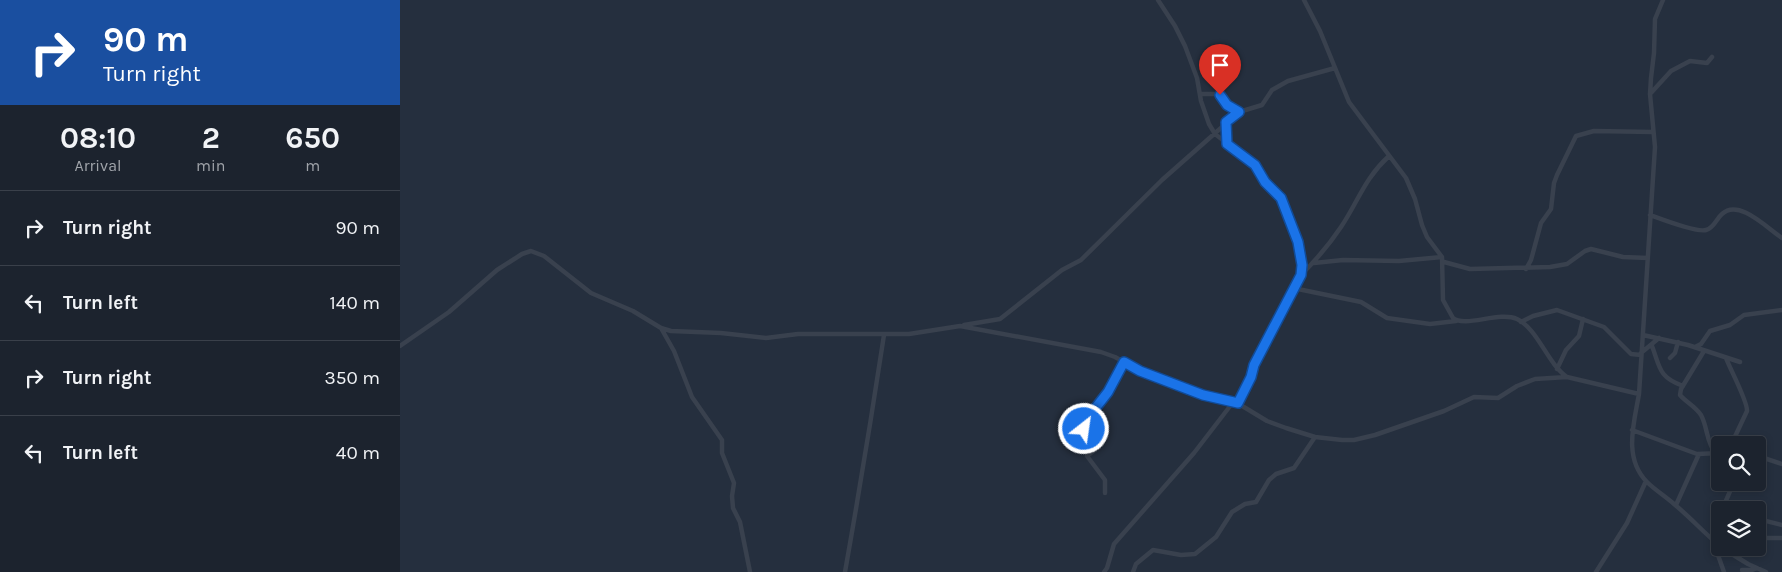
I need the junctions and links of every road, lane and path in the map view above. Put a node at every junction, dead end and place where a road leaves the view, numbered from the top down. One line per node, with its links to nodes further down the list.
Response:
1 (1158, 0): 6 (street)
2 (1304, 0): 5 (street)
3 (1663, 0): 7 (street)
4 (1712, 57): 7 (street)
5 (1336, 68): 8 (street); 13 (street)
6 (1200, 94): 8 (street); 11 (street)
7 (1650, 94): 10 (street)
8 (1239, 112): 9 (street)
9 (1226, 122): 11 (street); 12 (street)
10 (1653, 132): 14 (street); 19 (street)
11 (1215, 134): 12 (street); 26 (street)
12 (1227, 144): 20 (street)
13 (1389, 156): 17 (street); 18 (street)
14 (1650, 215): 15 (street); 16 (street)
15 (1782, 238)
16 (1648, 258): 19 (street); 28 (street)
17 (1443, 259): 18 (street); 19 (street); 24 (street)
18 (1314, 263): 20 (street)
19 (1526, 269)
20 (1301, 275): 21 (street)
21 (1294, 288): 24 (street); 45 (street)
22 (1782, 310): 34 (street)
23 (1583, 318): 25 (street); 36 (street); 41 (street)
24 (1456, 321): 25 (street)
25 (1521, 322): 41 (street)
26 (960, 326): 29 (street); 39 (street)
27 (661, 328): 29 (street); 32 (street); 69 (street)
28 (1643, 334): 30 (street); 36 (street)
29 (884, 335): 70 (street)
30 (1660, 338): 31 (street); 33 (street)
31 (1678, 342): 34 (street); 37 (street)
32 (400, 346)
33 (1652, 346): 36 (street); 43 (street)
34 (1695, 347): 35 (street)
35 (1704, 351): 38 (street); 43 (street)
36 (1641, 354): 44 (street)
37 (1670, 358)
38 (1726, 358): 40 (street); 48 (street)
39 (1124, 362): 45 (street); 55 (street)
40 (1740, 362)
41 (1557, 368): 42 (street)
42 (1567, 377): 44 (street); 47 (street)
43 (1683, 386): 49 (street)
44 (1639, 394): 46 (street)
45 (1236, 402): 47 (street); 67 (street)
46 (1632, 430): 50 (street); 54 (street)
47 (1315, 436): 72 (street)
48 (1735, 436)
49 (1711, 444)
50 (1699, 454): 51 (street); 56 (street)
51 (1711, 454)
52 (1766, 459): 53 (street)
53 (1782, 464)
54 (1646, 481): 56 (street); 73 (street)
55 (1105, 493)
56 (1676, 505): 59 (street)
57 (1766, 521): 58 (street)
58 (1782, 525)
59 (1711, 538)
60 (1766, 538): 61 (street)
61 (1782, 538)
62 (1721, 556): 74 (street)
63 (1735, 556): 64 (street)
64 (1738, 558): 65 (street)
65 (1744, 562): 66 (street); 68 (street)
66 (1757, 568): 68 (street); 75 (street)
67 (1106, 570): 71 (street)
68 (1741, 571)
69 (750, 572)
70 (845, 572)
71 (1112, 572)
72 (1133, 572)
73 (1596, 572)
74 (1724, 572)
75 (1766, 572)

